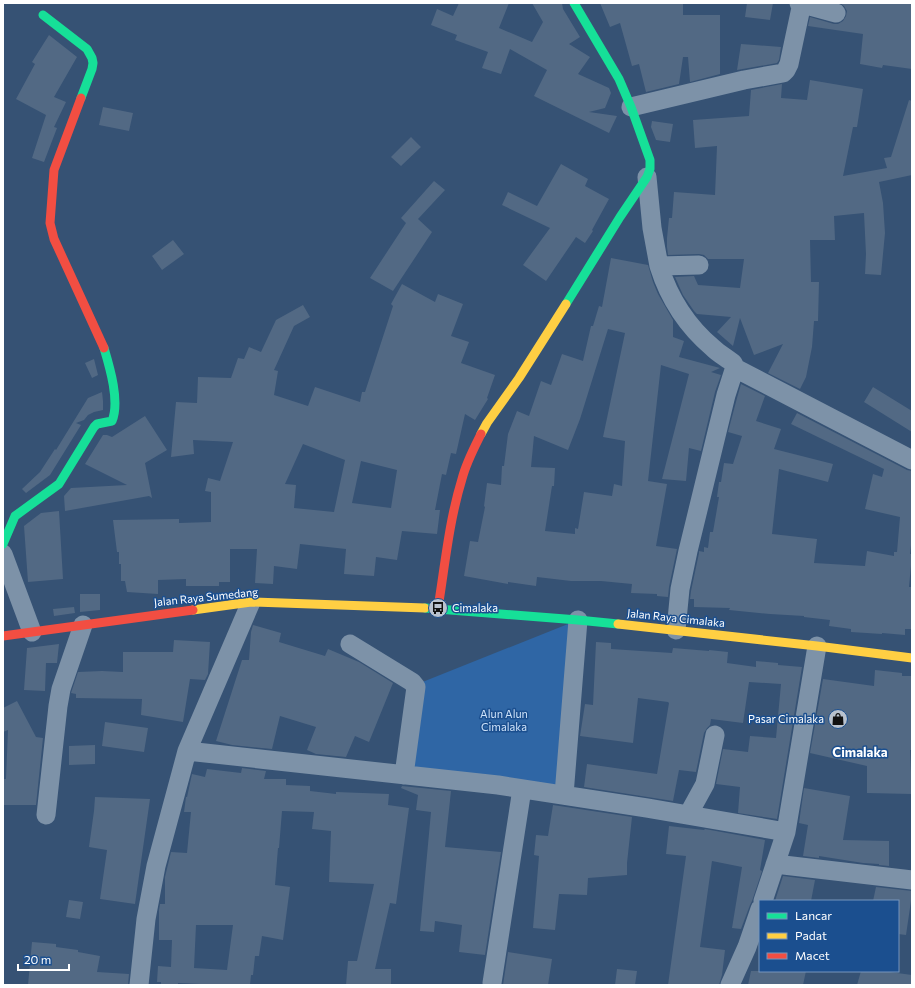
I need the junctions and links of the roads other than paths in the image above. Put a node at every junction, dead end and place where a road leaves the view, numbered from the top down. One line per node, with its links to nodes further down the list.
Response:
1 (574, 3): 5 (main road)
2 (801, 3): 3 (street); 5 (street)
3 (836, 13)
4 (43, 15): 11 (main road)
5 (631, 107): 6 (main road)
6 (645, 180): 8 (street); 14 (main road)
7 (699, 265): 8 (street)
8 (659, 266): 9 (street)
9 (733, 372): 10 (street); 17 (street)
10 (912, 460)
11 (3, 544)
12 (3, 554): 18 (street)
13 (251, 602): 14 (main road, Jalan Raya Sumedang); 16 (main road, Jalan Raya Sumedang); 24 (street)
14 (438, 608): 15 (main road, Jalan Raya Cimalaka)
15 (578, 620): 17 (main road, Jalan Raya Cimalaka); 27 (street)
16 (83, 624): 18 (main road, Jalan Raya Sumedang); 28 (street)
17 (676, 630): 21 (main road, Jalan Raya Cimalaka)
18 (32, 632): 19 (main road, Jalan Raya Sumedang)
19 (3, 636)
20 (350, 644): 25 (street)
21 (817, 646): 22 (main road, Jalan Raya Cimalaka); 30 (street)
22 (912, 658)
23 (715, 735): 29 (street)
24 (187, 751): 25 (street); 36 (street)
25 (404, 775): 26 (street)
26 (522, 789): 27 (street); 35 (street)
27 (564, 795): 29 (street)
28 (46, 815)
29 (688, 815): 30 (street)
30 (786, 832): 31 (street)
31 (775, 864): 32 (street); 33 (street)
32 (912, 880)
33 (763, 900)
34 (759, 912): 37 (street)
35 (492, 983)
36 (139, 985)
37 (730, 985)

